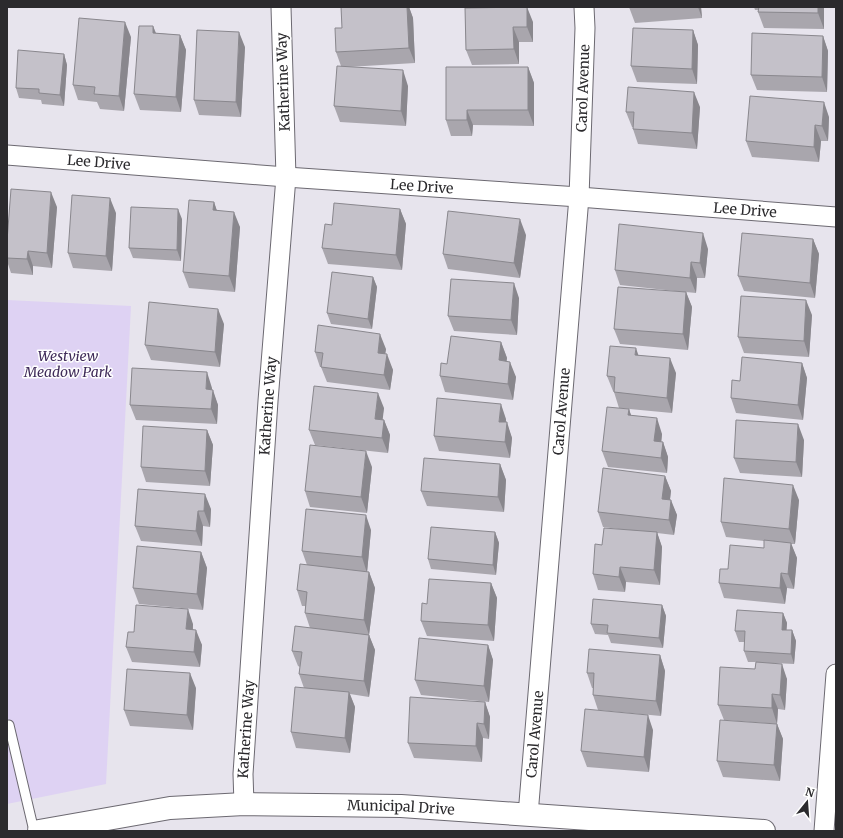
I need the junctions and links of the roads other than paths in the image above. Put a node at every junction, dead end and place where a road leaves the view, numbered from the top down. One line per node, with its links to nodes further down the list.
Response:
1 (281, 7): 4 (street, Katherine Way)
2 (584, 7): 5 (street, Carol Avenue)
3 (7, 154): 4 (street, Lee Drive)
4 (286, 177): 5 (street, Lee Drive); 9 (street, Katherine Way)
5 (579, 197): 6 (street, Lee Drive); 10 (street, Carol Avenue)
6 (836, 218)
7 (836, 674): 14 (street)
8 (9, 725): 11 (lane)
9 (244, 804): 10 (street, Municipal Drive); 12 (street, Municipal Drive)
10 (528, 815): 13 (street, Municipal Drive)
11 (34, 831)
12 (38, 831)
13 (764, 831)
14 (824, 831)

